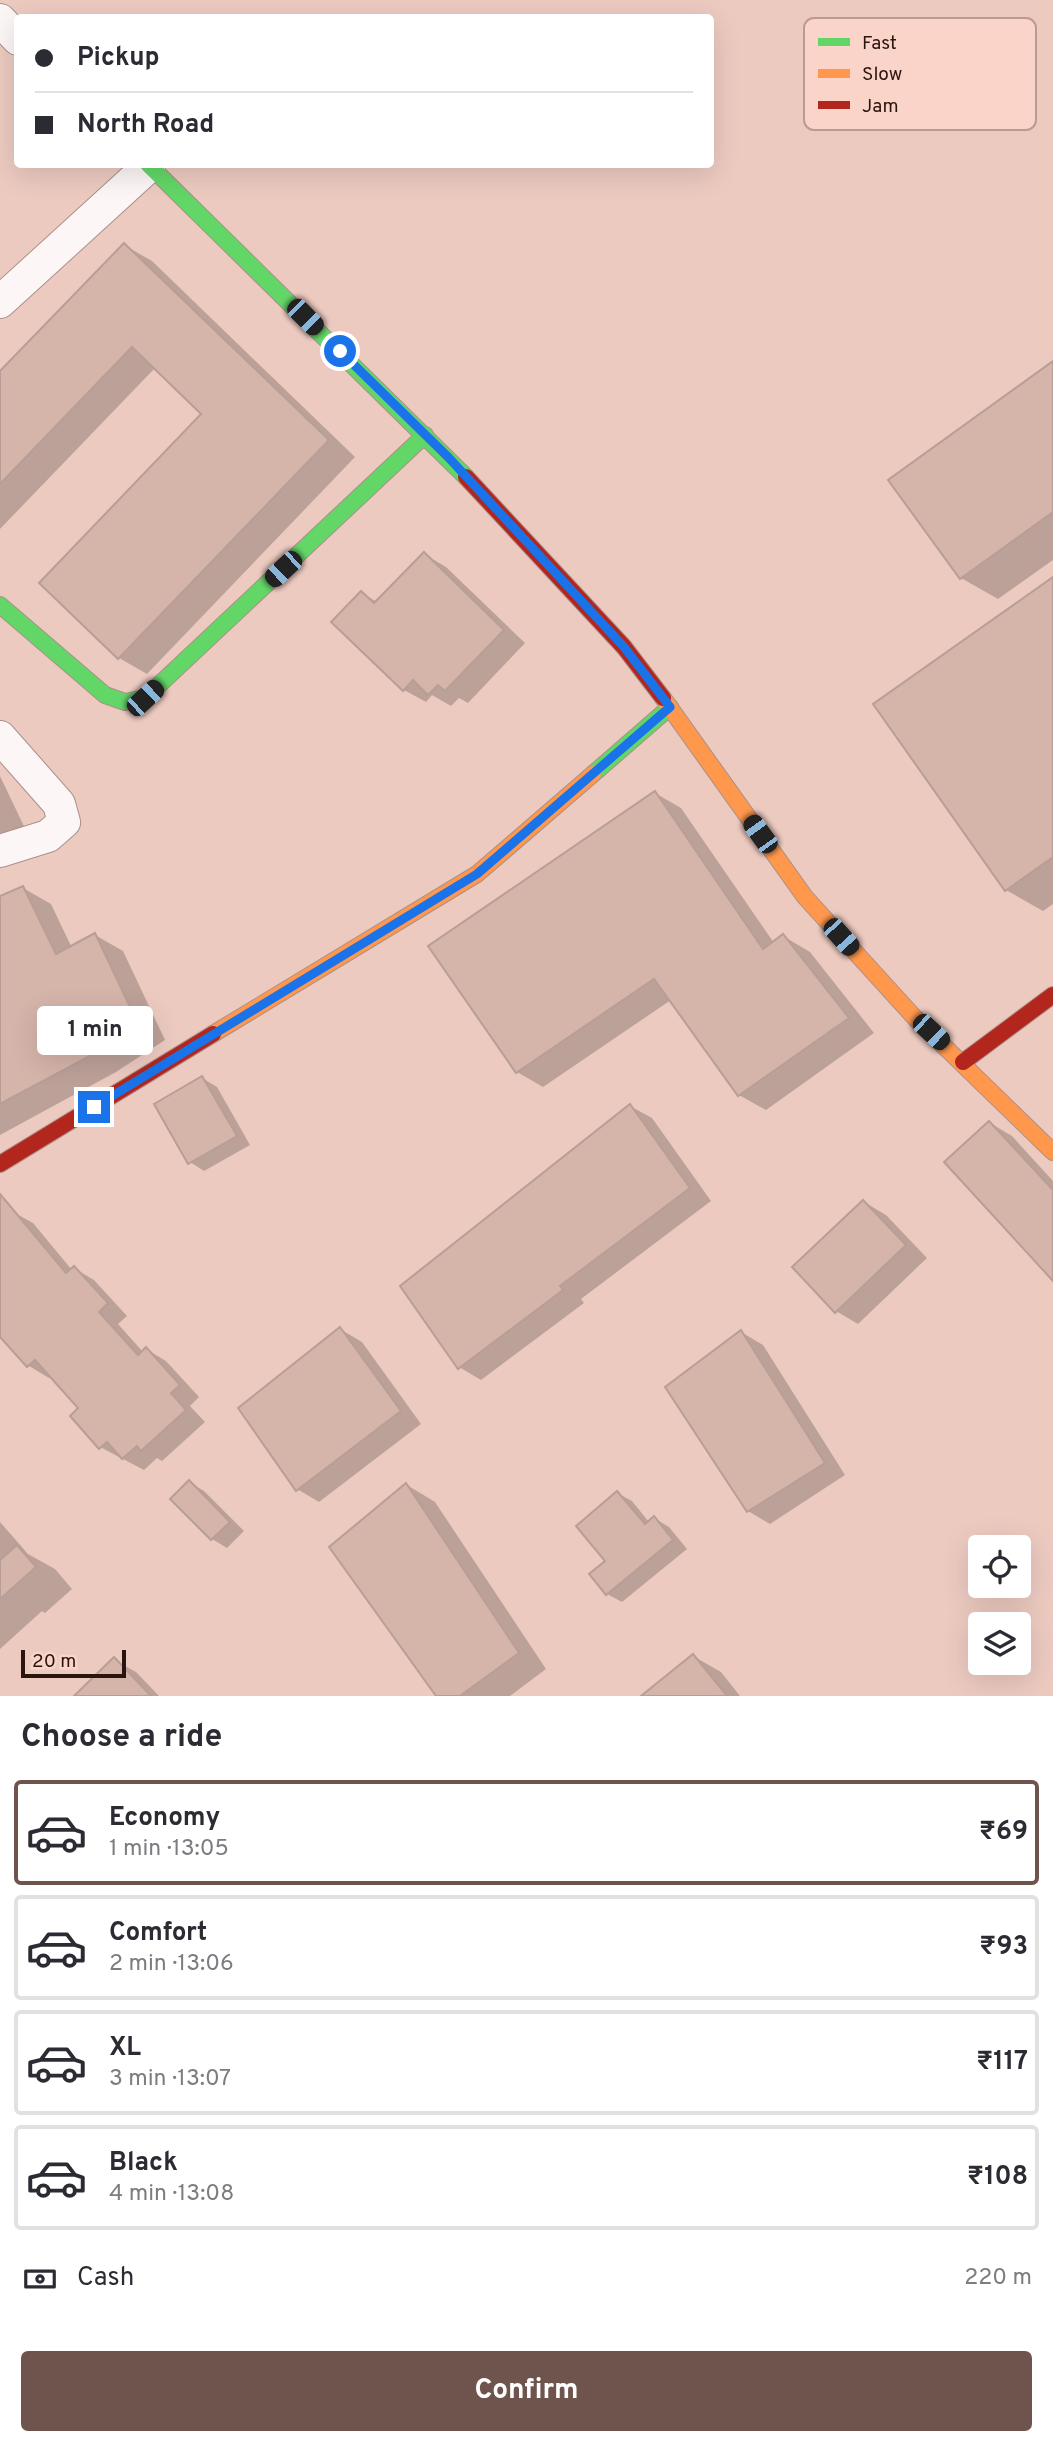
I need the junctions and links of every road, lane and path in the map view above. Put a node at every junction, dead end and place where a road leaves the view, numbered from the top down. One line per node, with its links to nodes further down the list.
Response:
1 (0, 20): 2 (street)
2 (14, 35)
3 (146, 168): 5 (street)
4 (152, 168): 6 (street)
5 (0, 302)
6 (425, 435): 7 (street); 8 (street)
7 (0, 605)
8 (670, 707): 12 (street); 14 (street)
9 (0, 737): 10 (street)
10 (0, 851)
11 (1053, 995): 12 (street)
12 (963, 1062): 13 (street)
13 (1053, 1152)
14 (0, 1164)

